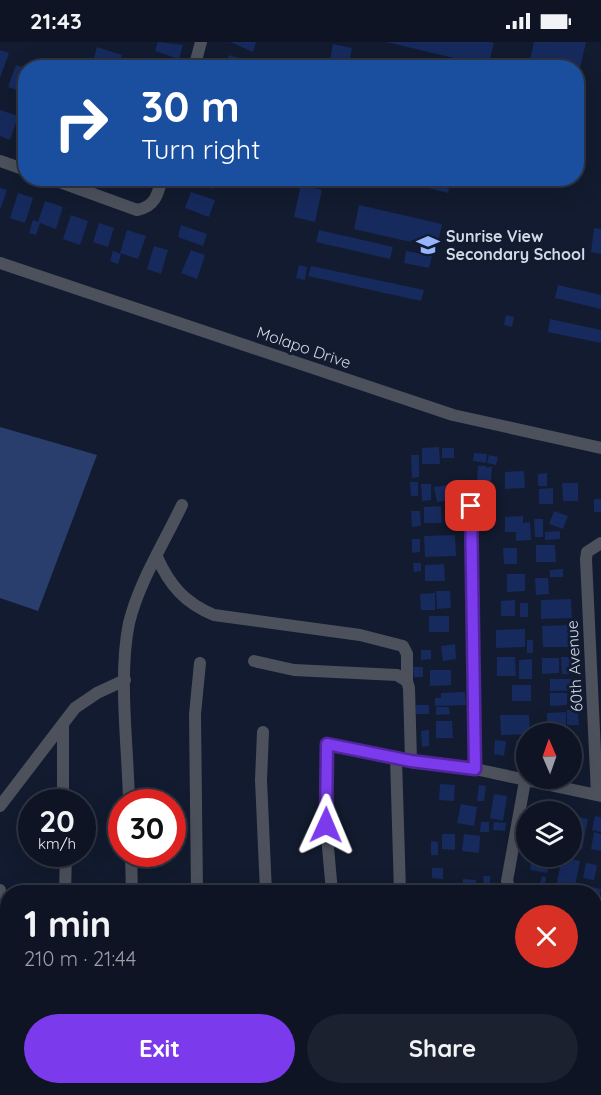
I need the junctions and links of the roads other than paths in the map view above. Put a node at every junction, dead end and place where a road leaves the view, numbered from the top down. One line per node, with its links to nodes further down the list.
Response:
1 (201, 42): 2 (street)
2 (196, 60)
3 (0, 161): 4 (street)
4 (18, 167)
5 (71, 186): 6 (street)
6 (159, 186)
7 (0, 263): 8 (street, Molapo Drive)
8 (601, 448)
9 (182, 506): 12 (street)
10 (471, 506): 21 (street)
11 (601, 543): 27 (street, 60th Avenue)
12 (157, 557): 15 (street); 16 (street)
13 (254, 661): 16 (street)
14 (200, 663): 33 (street)
15 (125, 680): 17 (street); 24 (street)
16 (408, 681): 20 (street)
17 (63, 726): 23 (street); 28 (street)
18 (263, 732): 34 (street)
19 (396, 758): 20 (street); 35 (street); 36 (street)
20 (411, 761): 21 (street)
21 (475, 769): 22 (street)
22 (516, 779)
23 (63, 789)
24 (129, 789)
25 (524, 789): 37 (street)
26 (564, 789): 27 (street)
27 (599, 796)
28 (0, 806)
29 (66, 867): 31 (street)
30 (131, 867): 32 (street)
31 (65, 885)
32 (132, 885)
33 (197, 885)
34 (266, 885)
35 (331, 885)
36 (400, 885)
37 (508, 885)

